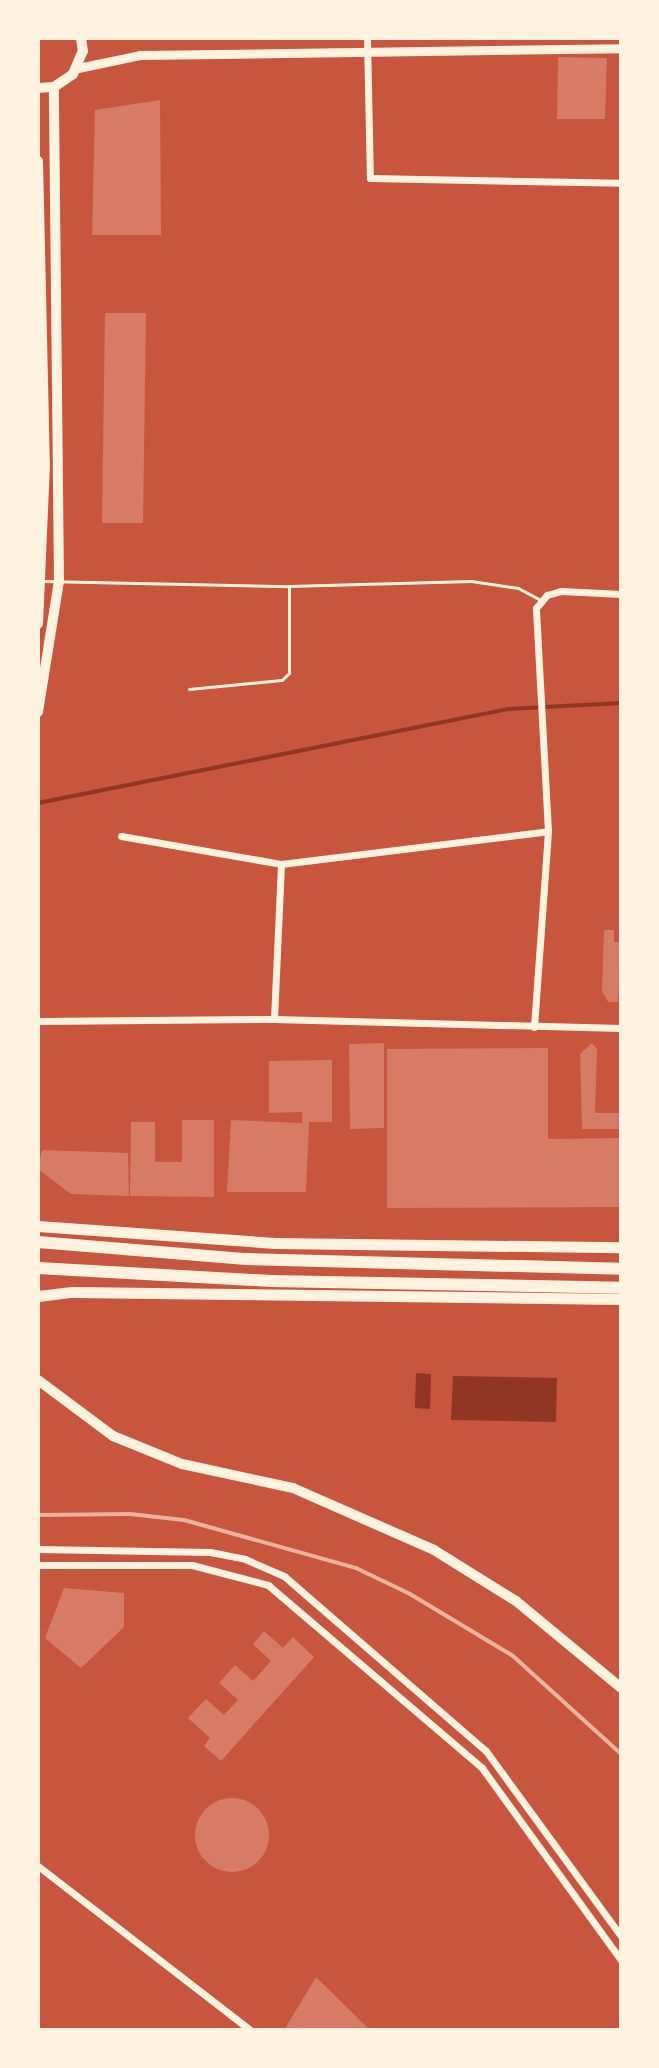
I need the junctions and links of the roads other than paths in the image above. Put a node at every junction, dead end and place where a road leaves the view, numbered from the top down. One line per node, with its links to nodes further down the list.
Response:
1 (81, 38): 5 (main road)
2 (367, 38): 4 (street)
3 (621, 48): 4 (street)
4 (367, 51): 5 (street); 9 (street)
5 (78, 68): 6 (main road)
6 (54, 87): 7 (main road); 11 (main road)
7 (38, 88)
8 (38, 161): 10 (main road)
9 (621, 183)
10 (43, 581): 11 (lane); 15 (main road)
11 (59, 581): 12 (lane); 17 (main road)
12 (289, 586): 14 (lane); 16 (lane)
13 (621, 594): 14 (street)
14 (542, 601): 18 (street)
15 (38, 624)
16 (189, 689)
17 (38, 712)
18 (548, 831): 20 (street); 23 (street)
19 (121, 836): 20 (street)
20 (281, 864): 21 (street)
21 (274, 1019): 22 (street); 23 (street)
22 (38, 1021)
23 (534, 1027): 24 (street)
24 (621, 1028)
25 (38, 1226): 27 (highway)
26 (38, 1242): 29 (highway)
27 (621, 1247)
28 (38, 1268): 30 (highway)
29 (621, 1269)
30 (621, 1288)
31 (38, 1296): 32 (highway)
32 (621, 1299)
33 (38, 1380): 36 (main road)
34 (38, 1549): 37 (street)
35 (38, 1565): 38 (street)
36 (621, 1688)
37 (454, 1721): 38 (street); 39 (street)
38 (445, 1734): 40 (street)
39 (517, 1788): 40 (street); 41 (street)
40 (506, 1798): 42 (street)
41 (561, 1850): 42 (street); 44 (street)
42 (549, 1859): 45 (street)
43 (38, 1866): 46 (street)
44 (621, 1936)
45 (621, 1960)
46 (250, 2030)

